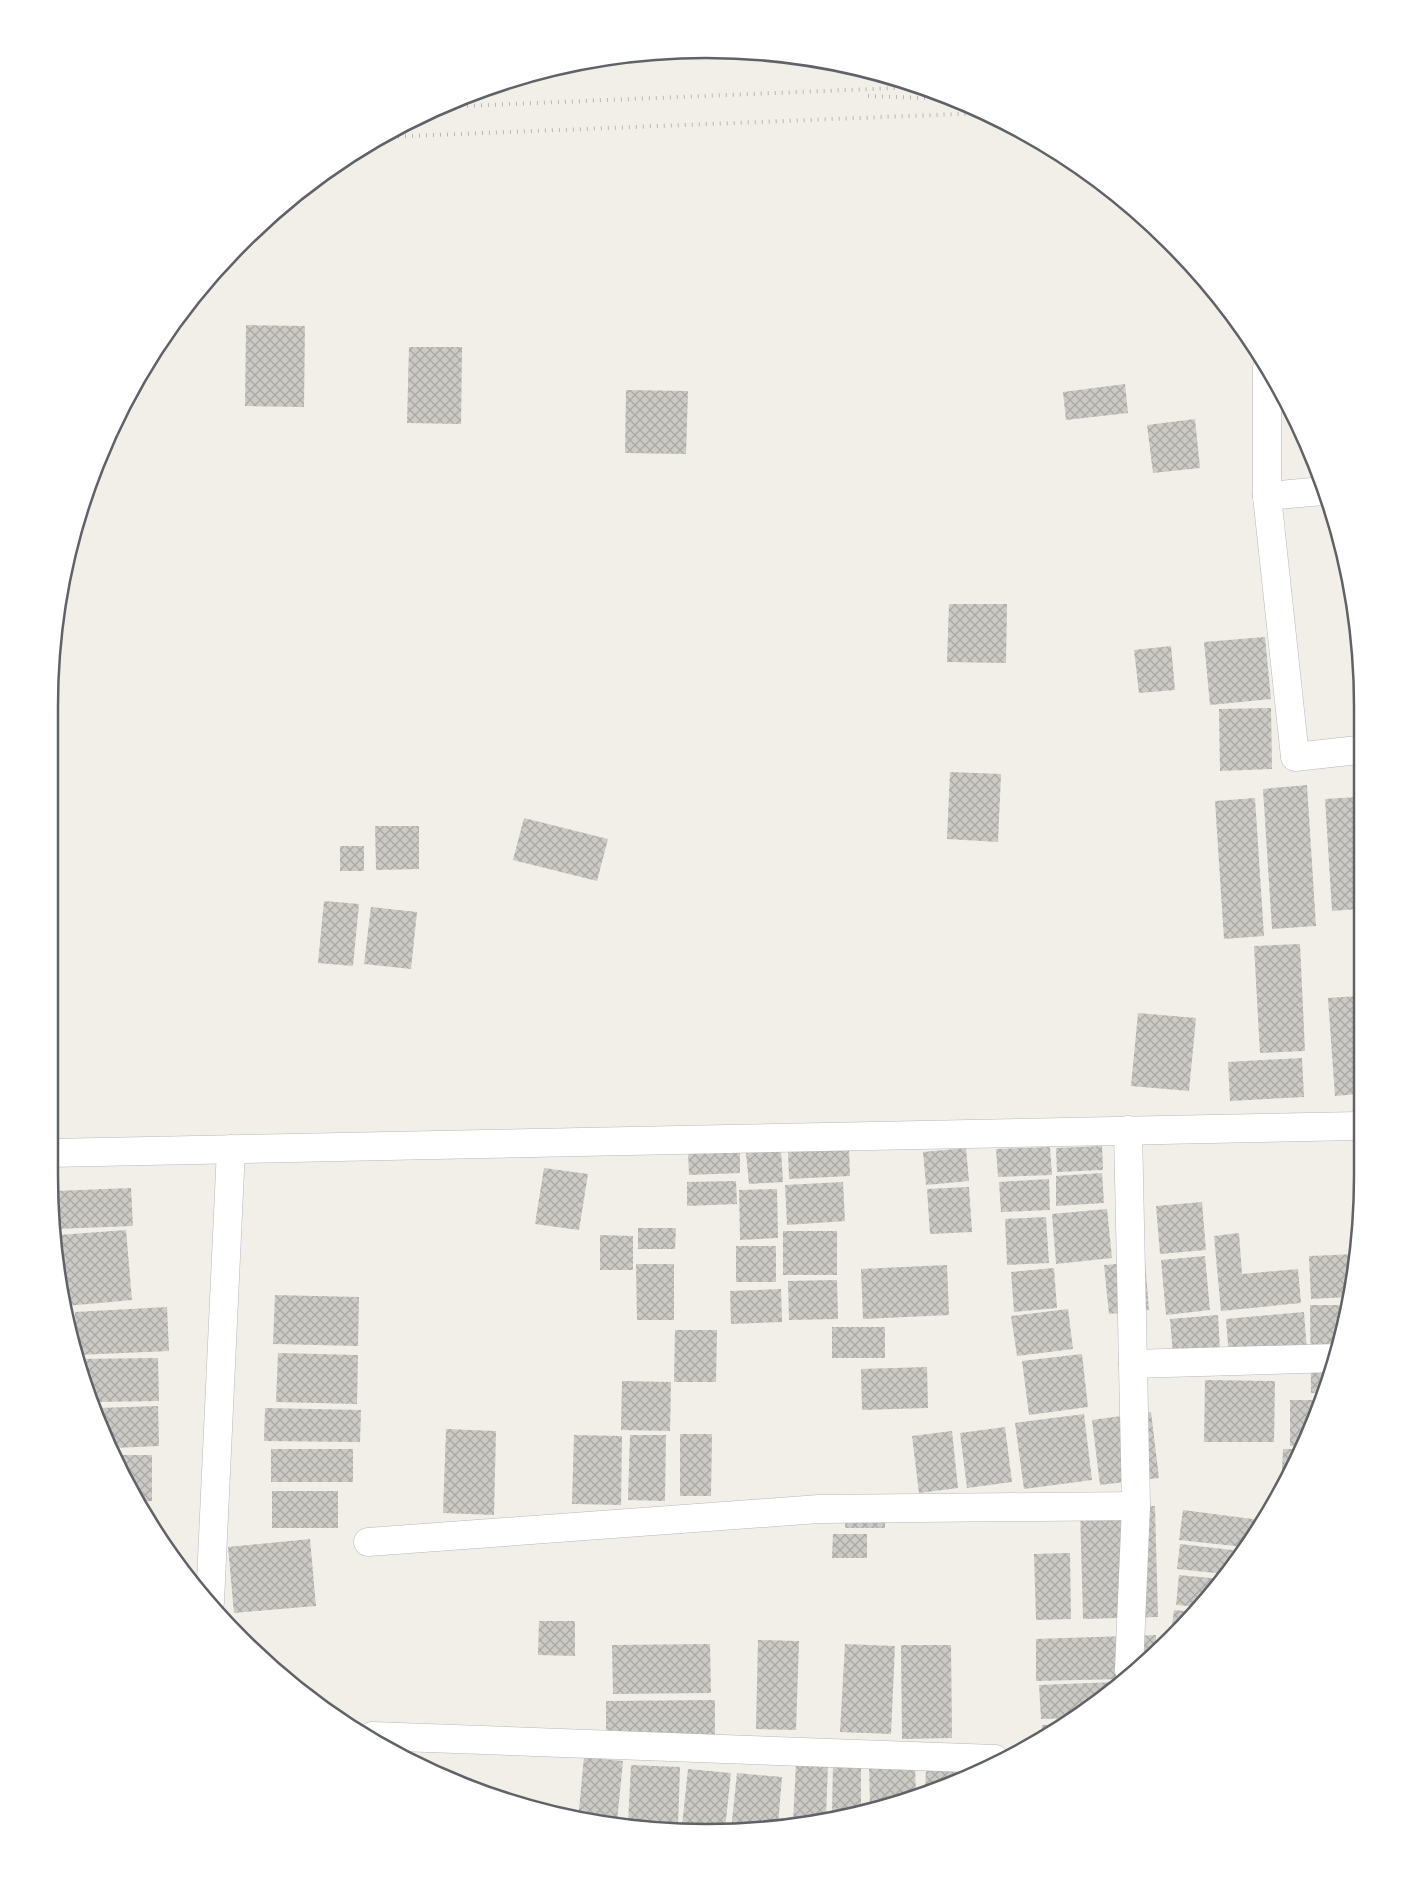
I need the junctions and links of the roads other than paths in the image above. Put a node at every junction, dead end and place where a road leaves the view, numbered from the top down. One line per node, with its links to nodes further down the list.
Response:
1 (1267, 380): 3 (street)
2 (1318, 491): 3 (street)
3 (1267, 496): 4 (street)
4 (1354, 750)
5 (1354, 1126): 6 (street)
6 (1128, 1130): 7 (street); 10 (street)
7 (231, 1149): 8 (street); 13 (street)
8 (58, 1153)
9 (1327, 1358): 10 (street)
10 (1133, 1364): 11 (street)
11 (1136, 1506): 12 (street); 14 (street)
12 (368, 1542)
13 (210, 1593)
14 (1129, 1667)
15 (381, 1736): 16 (street)
16 (989, 1759)

